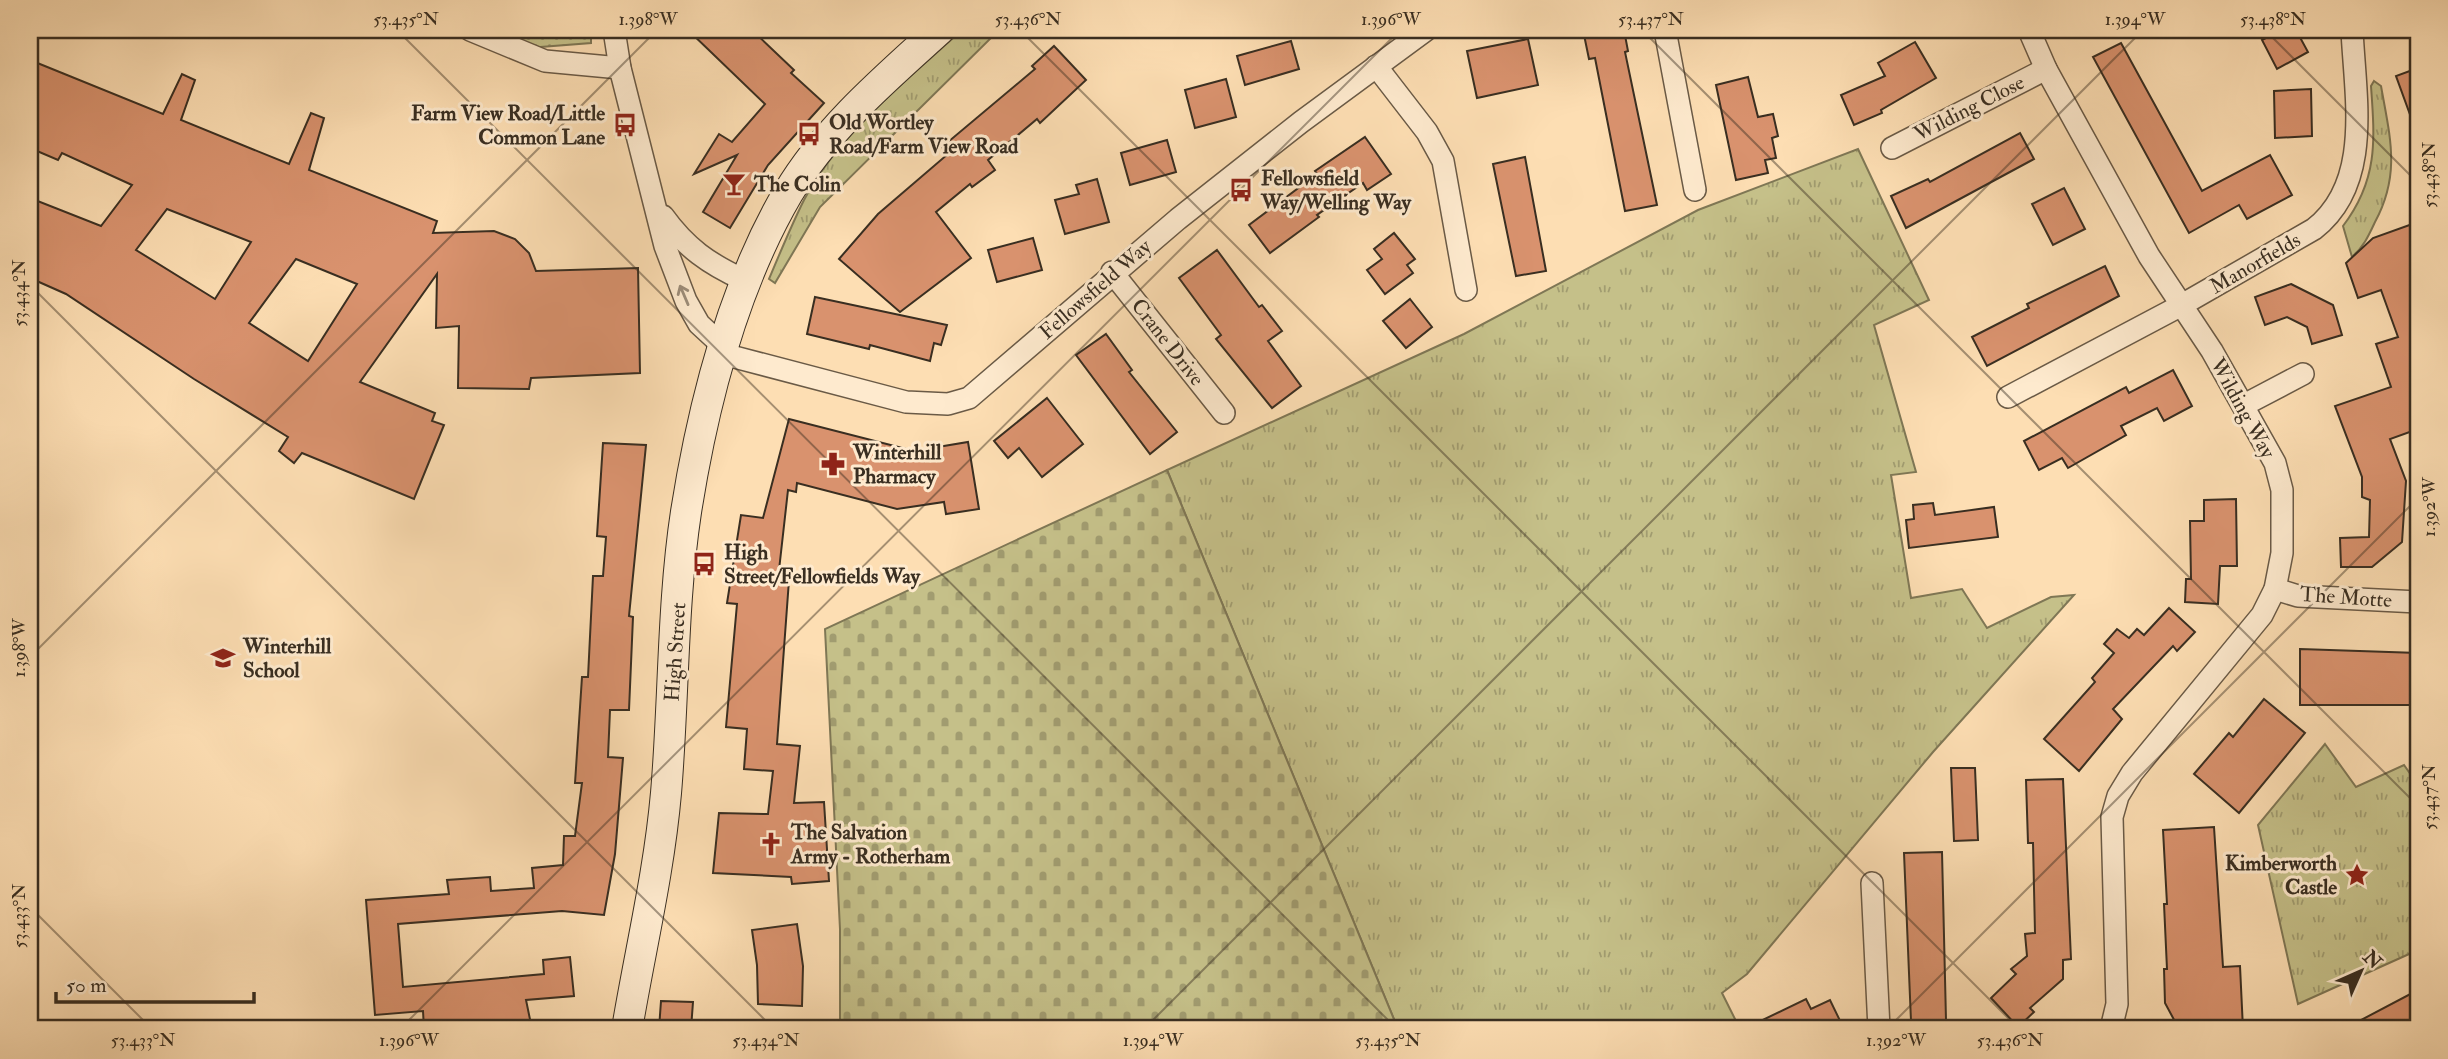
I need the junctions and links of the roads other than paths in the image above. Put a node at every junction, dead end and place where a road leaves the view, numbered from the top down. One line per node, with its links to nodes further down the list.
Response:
1 (470, 30): 9 (street)
2 (614, 30): 9 (street)
3 (939, 30): 15 (street, High Street)
4 (1426, 30): 8 (street, Fellowsfield Way)
5 (1665, 30): 12 (street)
6 (2029, 30): 10 (street, Wilding Way)
7 (2352, 30): 17 (street, Manorfields)
8 (1376, 66): 14 (street, Fellowsfield Way); 16 (street)
9 (620, 68): 13 (street)
10 (2046, 69): 11 (street, Wilding Close); 17 (street, Wilding Way)
11 (1892, 148)
12 (1695, 190)
13 (658, 209): 15 (street); 18 (street, one-way to 13)
14 (1112, 272): 18 (street, Fellowsfield Way); 22 (street, Crane Drive)
15 (744, 280): 18 (street, High Street)
16 (1466, 290)
17 (2180, 306): 20 (street, Manorfields); 21 (street, Wilding Way)
18 (724, 351): 26 (street, High Street)
19 (2303, 374): 21 (street)
20 (2008, 397)
21 (2244, 405): 23 (street, Wilding Way)
22 (1224, 413)
23 (2275, 589): 24 (street, The Motte); 28 (street, Wilding Way)
24 (2418, 602)
25 (1872, 883): 27 (street)
26 (627, 1029)
27 (1880, 1029)
28 (2111, 1029)

